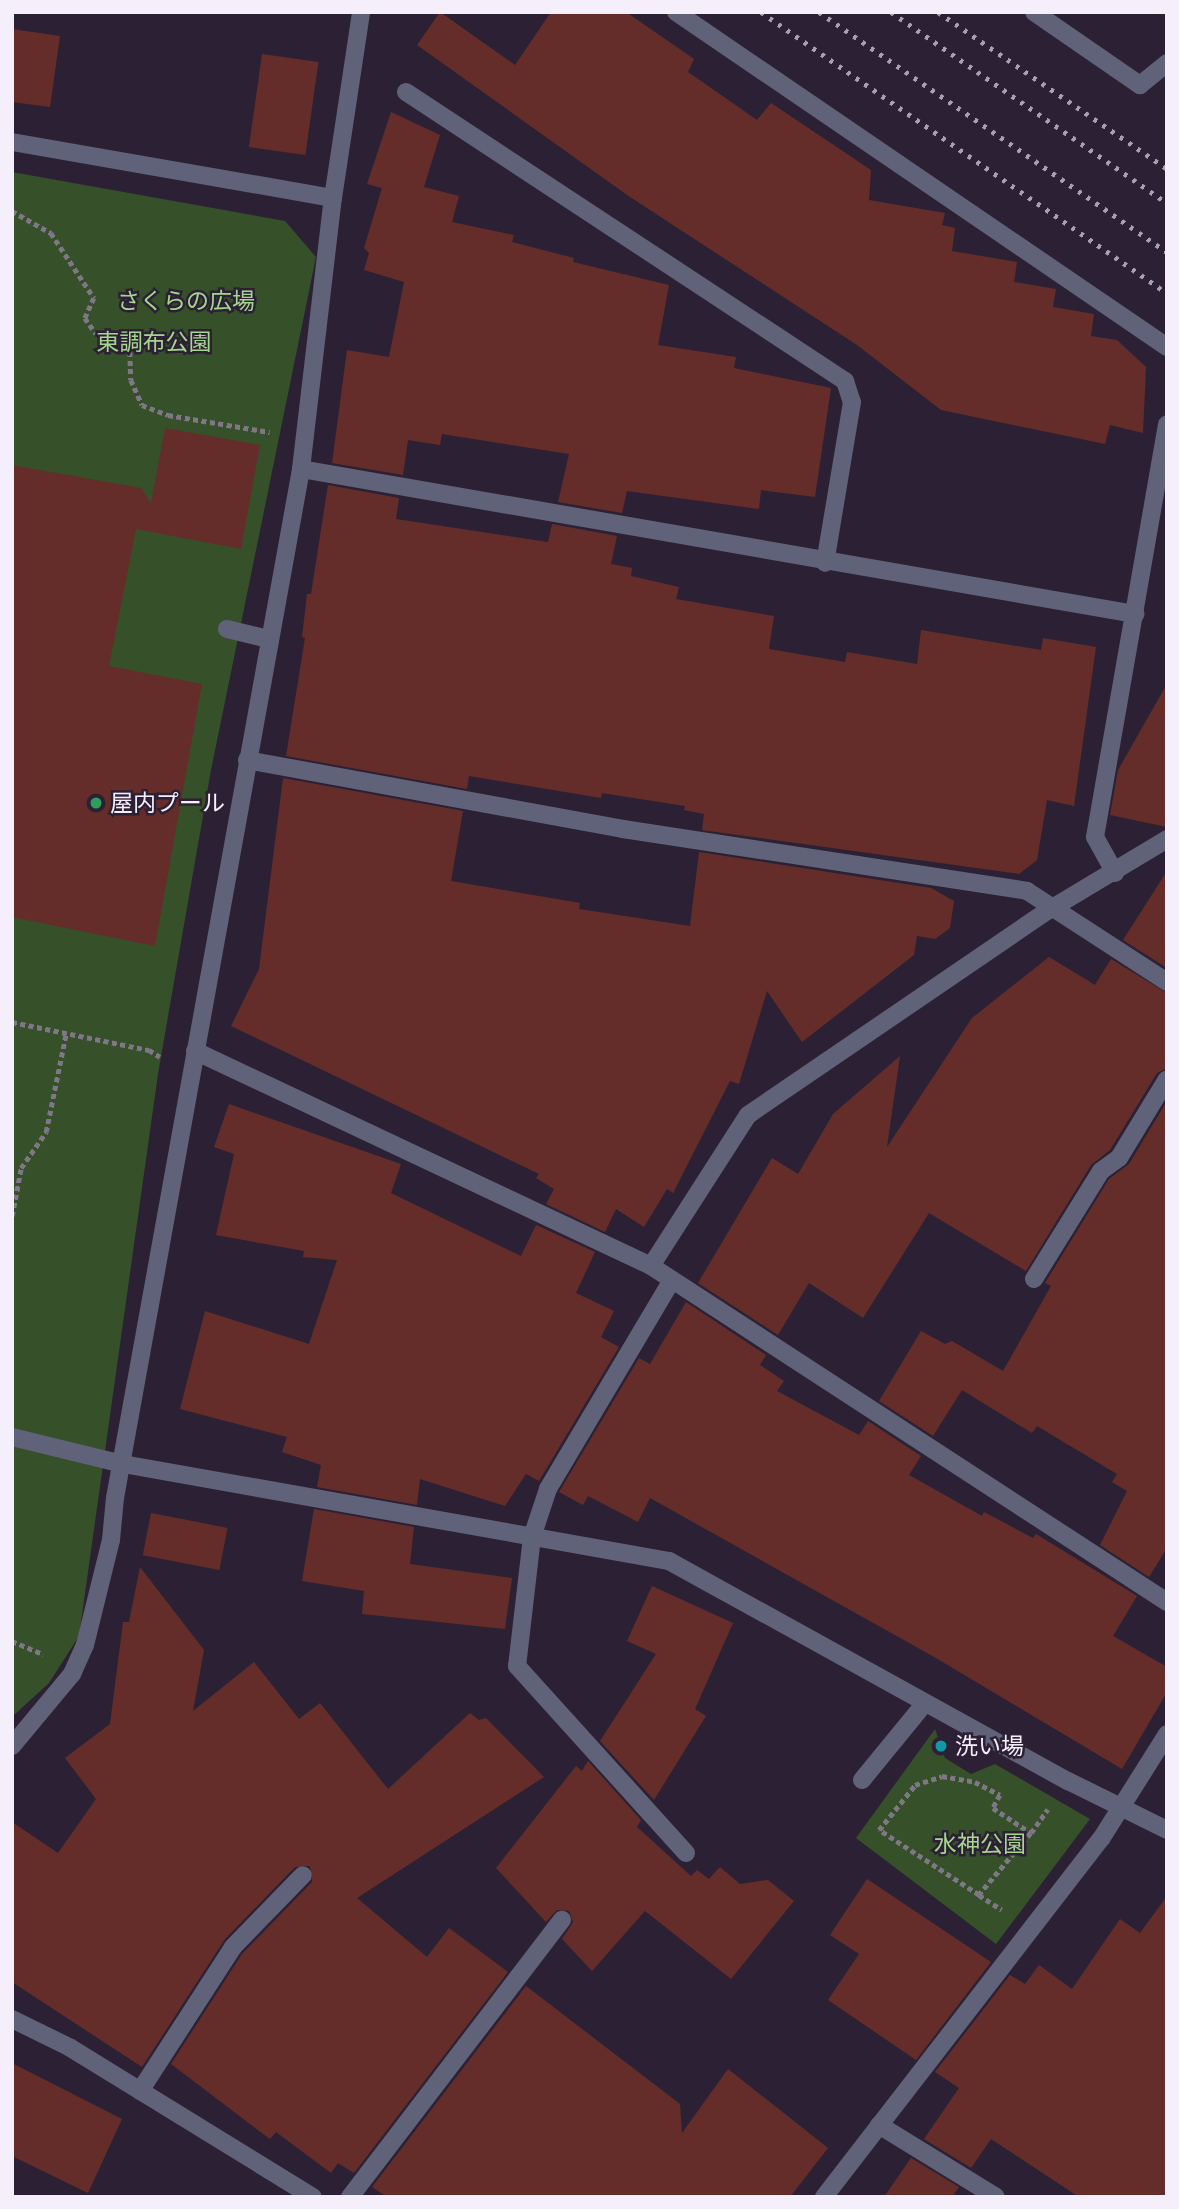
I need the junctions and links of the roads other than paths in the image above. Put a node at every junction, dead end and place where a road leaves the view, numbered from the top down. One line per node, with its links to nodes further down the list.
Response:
1 (361, 12): 7 (street)
2 (676, 12): 8 (street)
3 (1034, 12): 4 (street)
4 (1167, 63)
5 (406, 92): 11 (street)
6 (12, 142): 7 (street)
7 (333, 198): 10 (street)
8 (1167, 347)
9 (1167, 424): 12 (street)
10 (301, 469): 11 (street); 14 (street)
11 (825, 563): 12 (street)
12 (1135, 614): 17 (street)
13 (227, 629): 14 (street)
14 (269, 639): 15 (street)
15 (247, 760): 18 (street); 20 (street)
16 (1167, 839): 17 (street)
17 (1115, 873): 18 (street)
18 (1049, 910): 19 (street); 22 (street)
19 (1167, 982)
20 (195, 1051): 22 (street); 26 (street)
21 (1167, 1079): 23 (street)
22 (651, 1266): 24 (street)
23 (1034, 1279)
24 (672, 1280): 27 (street); 28 (street)
25 (12, 1437): 26 (street)
26 (123, 1464): 27 (street); 31 (street)
27 (532, 1537): 29 (street); 35 (street)
28 (1167, 1602)
29 (925, 1703): 32 (street); 33 (street)
30 (1167, 1734): 33 (street)
31 (12, 1745)
32 (862, 1780)
33 (1121, 1808): 34 (street); 40 (street)
34 (1167, 1830)
35 (686, 1853)
36 (303, 1875): 39 (street)
37 (562, 1920): 42 (street)
38 (12, 2019): 39 (street)
39 (141, 2091): 41 (street)
40 (879, 2124): 43 (street); 44 (street)
41 (313, 2197)
42 (350, 2197)
43 (824, 2197)
44 (996, 2197)

